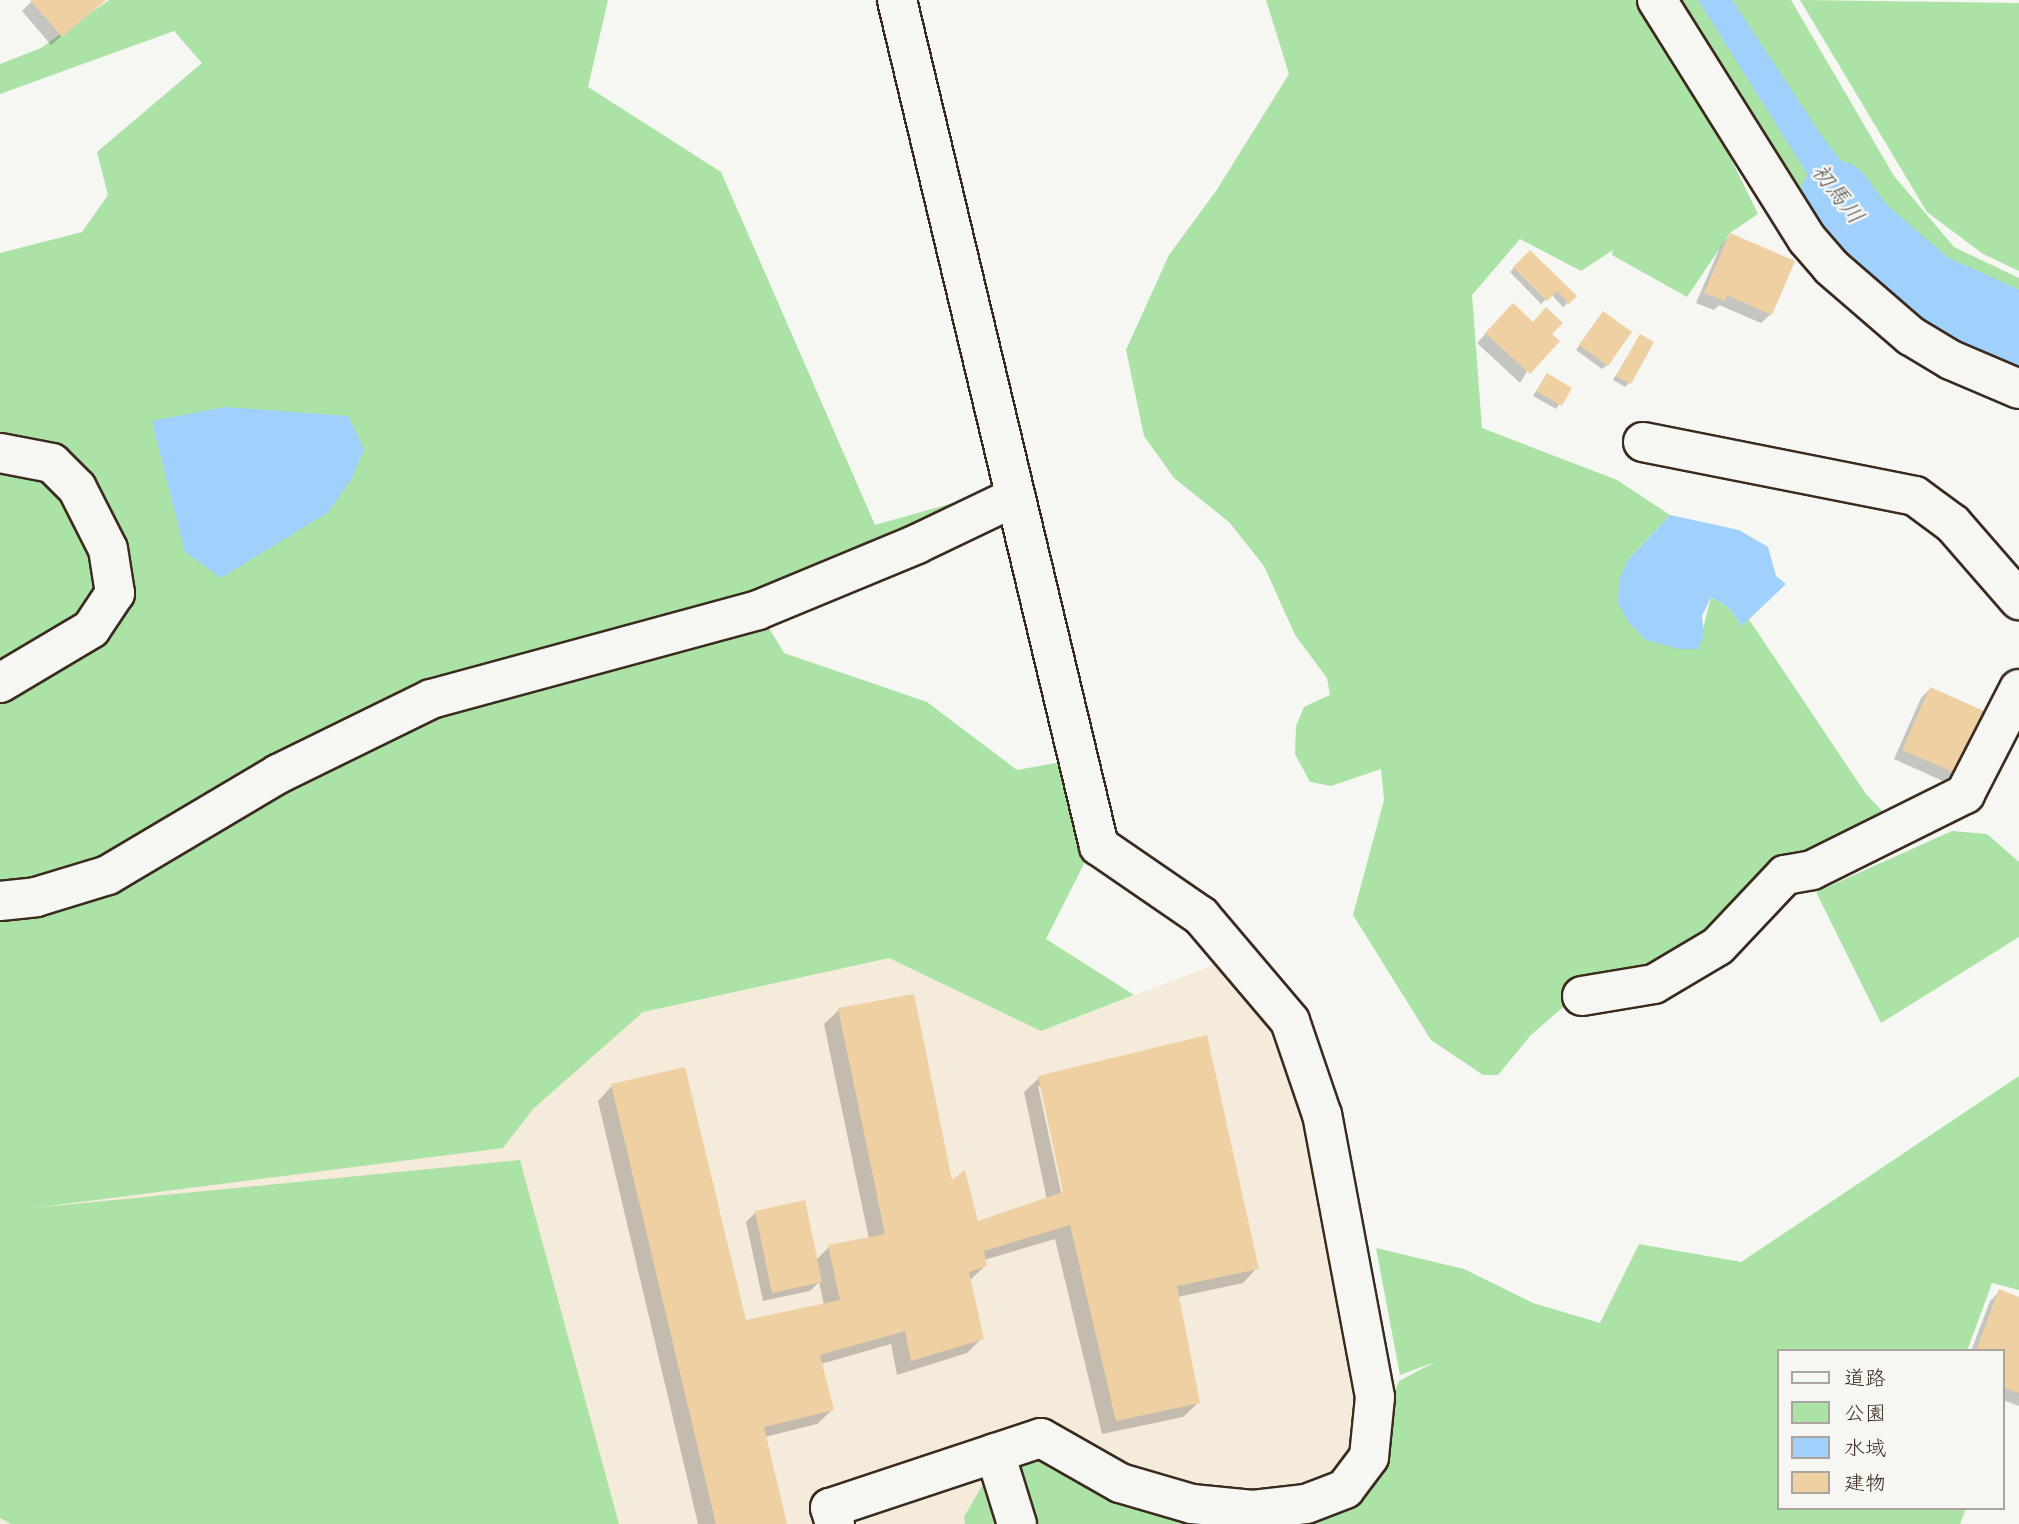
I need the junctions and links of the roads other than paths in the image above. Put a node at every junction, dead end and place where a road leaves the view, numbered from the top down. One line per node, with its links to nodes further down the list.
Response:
1 (897, 0): 6 (street)
2 (1657, 0): 3 (street)
3 (2019, 389)
4 (1643, 442): 7 (street)
5 (0, 453): 8 (street)
6 (1015, 497): 10 (street); 12 (street)
7 (2019, 600)
8 (0, 683)
9 (2019, 689): 11 (street)
10 (0, 901)
11 (1582, 996)
12 (995, 1453): 13 (street); 14 (street)
13 (835, 1524)
14 (1017, 1524)

